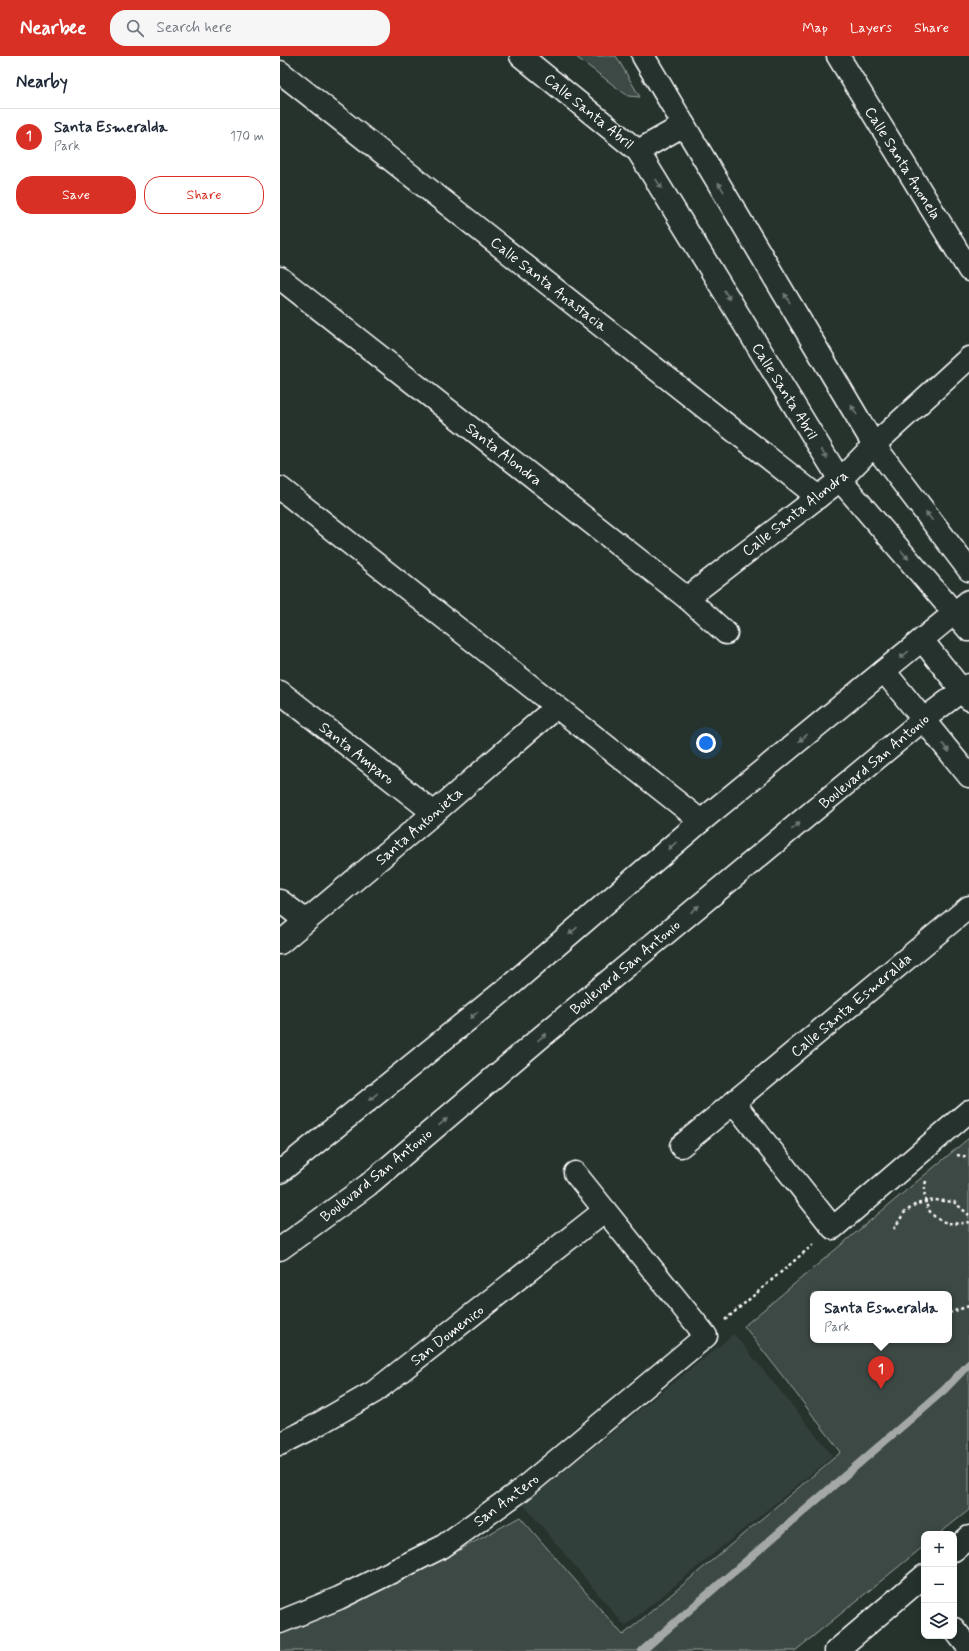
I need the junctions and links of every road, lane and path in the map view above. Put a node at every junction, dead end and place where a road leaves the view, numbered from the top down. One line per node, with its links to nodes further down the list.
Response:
1 (521, 56): 6 (street, Calle Santa Abril)
2 (642, 56): 5 (street)
3 (838, 56): 7 (street, Calle Santa Anonela)
4 (280, 72): 13 (street, Calle Santa Anastacia)
5 (684, 125): 6 (street, Calle Santa Abril); 10 (street, one-way to 5)
6 (638, 151): 11 (street, Calle Santa Abril, one-way to 11)
7 (969, 270)
8 (280, 278): 15 (street, Santa Alondra)
9 (969, 358): 10 (street, Calle Santa Alondra)
10 (874, 445): 11 (street, Calle Santa Alondra); 14 (street, one-way to 10)
11 (840, 480): 13 (street, Calle Santa Alondra); 16 (street, Calle Santa Abril, one-way to 16)
12 (280, 488): 22 (street)
13 (818, 497): 15 (street, Calle Santa Alondra)
14 (969, 570)
15 (687, 598): 17 (street, Santa Alondra)
16 (965, 615): 18 (street)
17 (726, 633)
18 (922, 640): 19 (street, one-way to 19); 21 (street)
19 (884, 671): 23 (street); 26 (street, one-way to 26)
20 (280, 692): 25 (street, Santa Amparo)
21 (966, 692): 23 (street, Boulevard San Antonio)
22 (556, 707): 25 (street, Santa Antonieta); 26 (street)
23 (924, 719): 24 (street, one-way to 24); 45 (street, Boulevard San Antonio, one-way to 23)
24 (969, 776)
25 (434, 813): 29 (street, Santa Antonieta)
26 (702, 821): 36 (street, one-way to 36)
27 (280, 901): 29 (street)
28 (969, 907): 31 (street, Calle Santa Esmeralda)
29 (306, 921): 30 (street, Santa Antonieta)
30 (280, 943)
31 (734, 1103): 33 (street, Calle Santa Esmeralda); 43 (street)
32 (969, 1111): 43 (street)
33 (681, 1146)
34 (950, 1154): 35 (path)
35 (969, 1157)
36 (280, 1172)
37 (575, 1173): 40 (street)
38 (927, 1179): 39 (path)
39 (925, 1202): 41 (path); 42 (path); 44 (path)
40 (604, 1210): 48 (street); 49 (street, San Domenico)
41 (969, 1215)
42 (969, 1222)
43 (833, 1228): 48 (path)
44 (894, 1229)
45 (280, 1249)
46 (969, 1306): 47 (path)
47 (952, 1312)
48 (706, 1336): 53 (street, San Antero)
49 (280, 1444)
50 (969, 1537): 51 (street)
51 (957, 1547)
52 (921, 1583): 56 (street)
53 (280, 1622)
54 (957, 1633): 55 (street)
55 (969, 1648)
56 (836, 1651)

